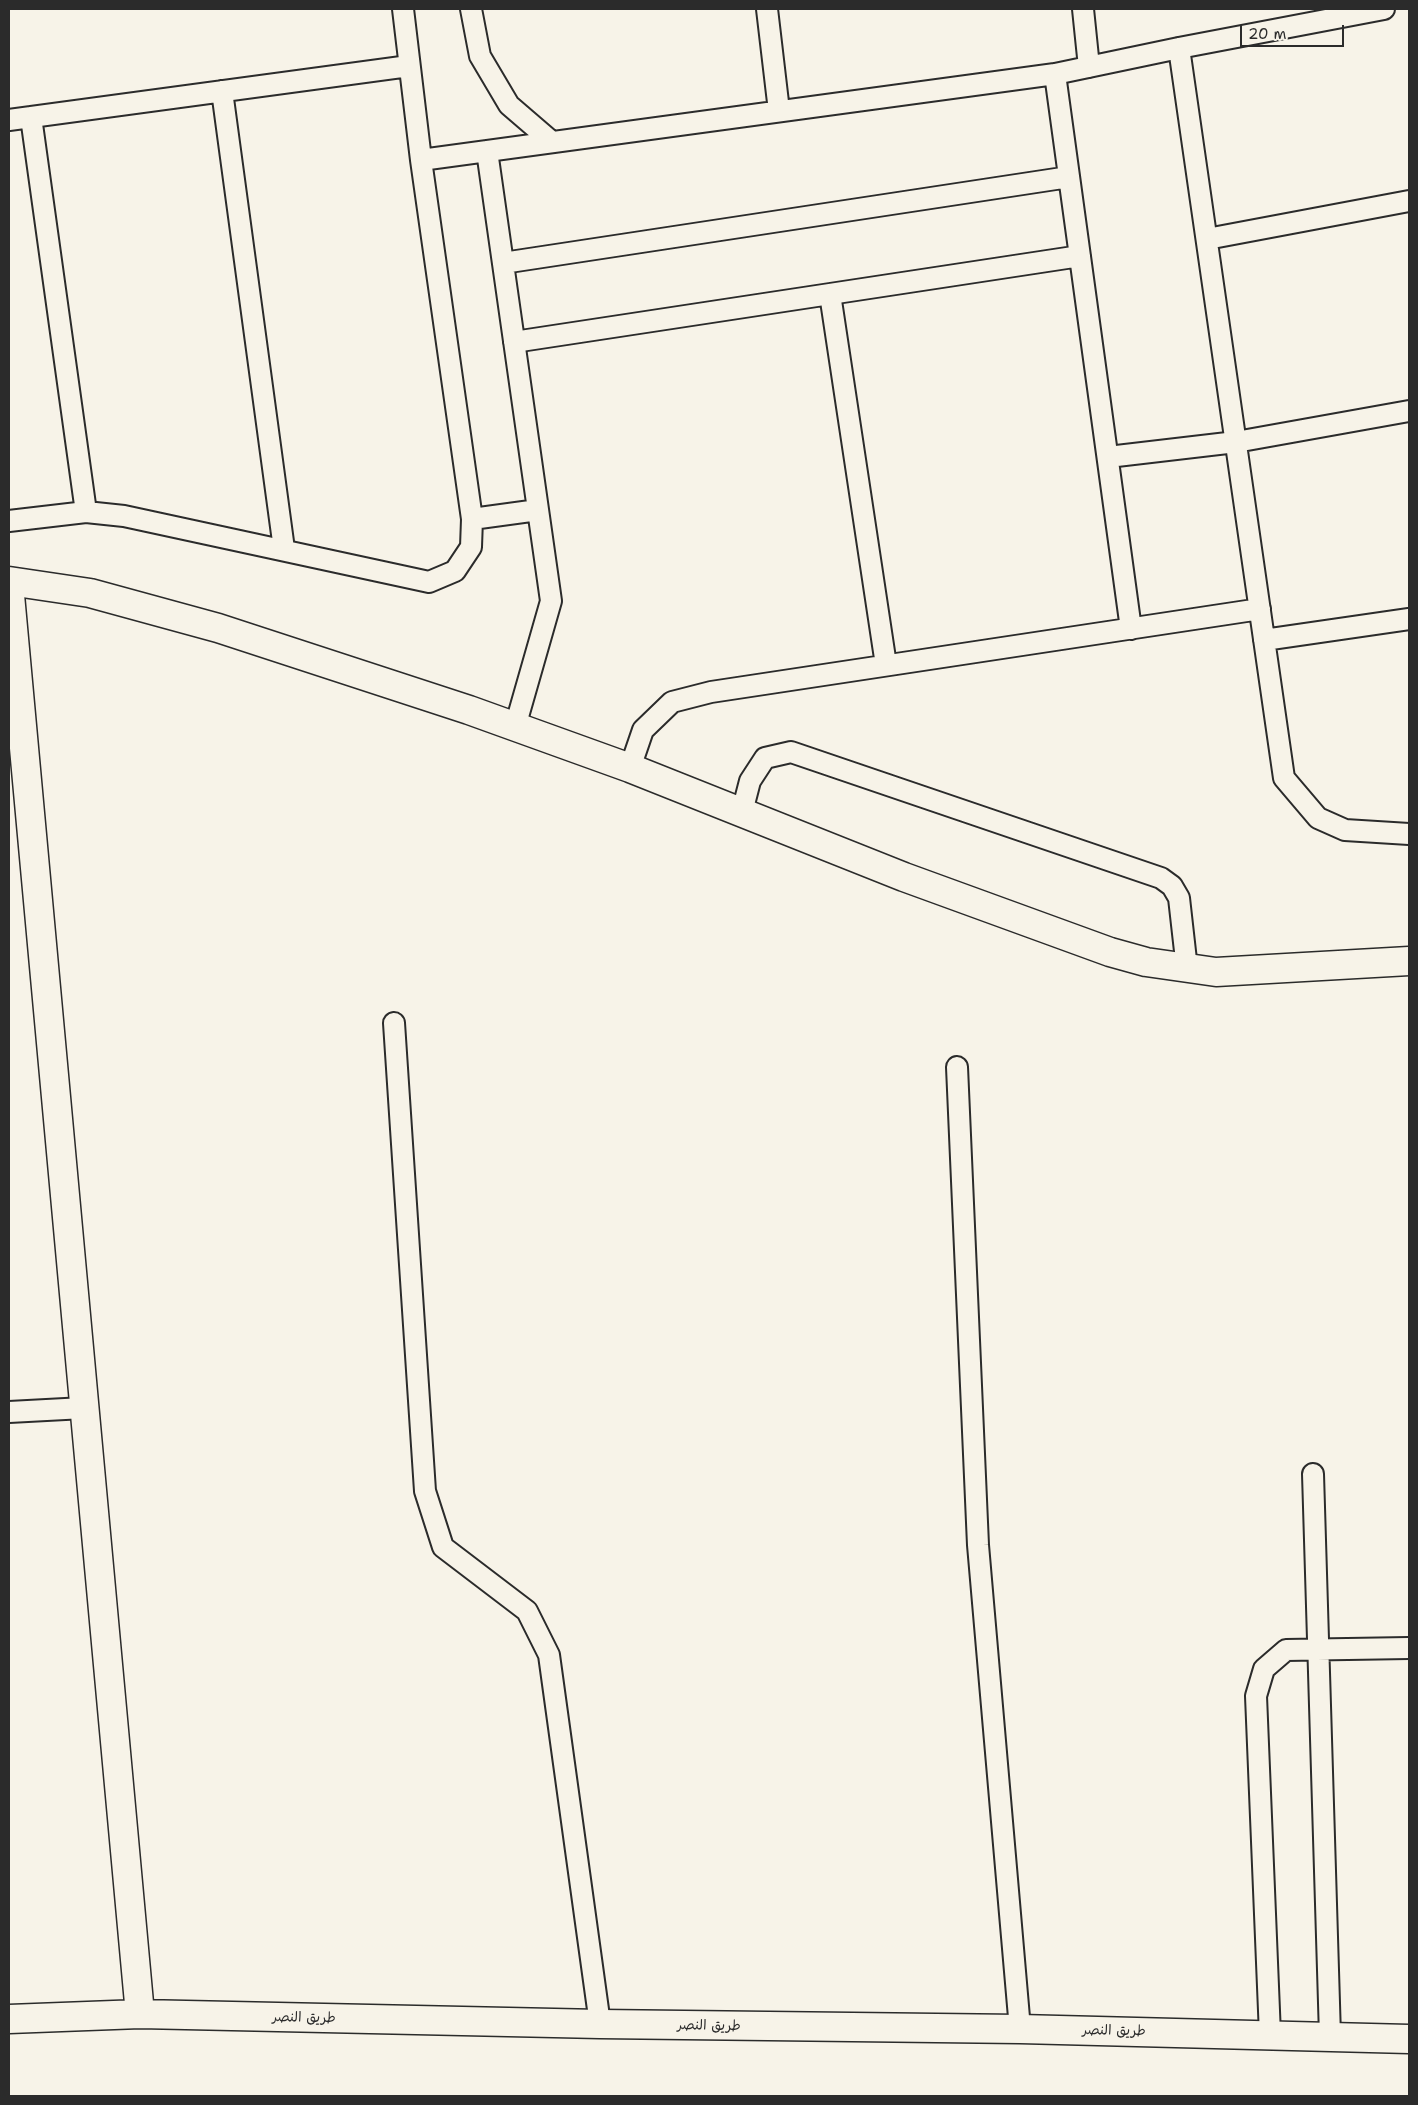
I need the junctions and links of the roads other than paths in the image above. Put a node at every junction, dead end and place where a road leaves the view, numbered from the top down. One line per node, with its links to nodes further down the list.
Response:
1 (402, 9): 7 (lane)
2 (471, 9): 14 (lane)
3 (767, 9): 11 (lane)
4 (1083, 9): 8 (lane)
5 (1384, 9): 6 (lane)
6 (1179, 48): 8 (lane); 19 (lane)
7 (410, 66): 10 (lane); 16 (lane)
8 (1089, 66): 9 (lane)
9 (1055, 74): 11 (lane); 17 (lane)
10 (222, 91): 12 (lane); 31 (lane)
11 (779, 112): 14 (lane)
12 (31, 117): 13 (lane); 28 (lane)
13 (9, 120)
14 (552, 142): 15 (lane)
15 (487, 151): 16 (lane); 21 (lane)
16 (421, 160): 29 (lane)
17 (1069, 177): 20 (lane); 21 (lane)
18 (1409, 201): 19 (lane)
19 (1207, 239): 25 (lane)
20 (1080, 256): 22 (lane); 26 (lane)
21 (503, 263): 23 (lane)
22 (830, 294): 23 (lane); 37 (lane)
23 (514, 342): 27 (lane)
24 (1409, 411): 25 (lane)
25 (1236, 442): 26 (lane); 33 (lane)
26 (1108, 457): 35 (lane)
27 (538, 510): 29 (lane); 38 (lane)
28 (86, 512): 30 (lane); 31 (lane)
29 (472, 519): 31 (lane)
30 (9, 521)
31 (284, 549)
32 (9, 582): 38 (main road); 46 (main road)
33 (1260, 609): 35 (lane); 36 (lane)
34 (1409, 619): 36 (lane)
35 (1131, 628): 37 (lane)
36 (1264, 640): 41 (lane)
37 (886, 665): 39 (lane)
38 (515, 727): 39 (main road)
39 (630, 768): 40 (main road)
40 (742, 812): 43 (main road); 43 (lane)
41 (1409, 834)
42 (1409, 961): 43 (main road)
43 (1187, 969)
44 (394, 1023): 53 (lane)
45 (957, 1067): 54 (lane)
46 (84, 1408): 47 (lane); 51 (main road)
47 (9, 1412)
48 (1313, 1474): 50 (lane)
49 (1409, 1648): 50 (lane)
50 (1319, 1649): 55 (lane); 56 (lane)
51 (140, 2014): 52 (main road, طريق النصر); 53 (main road, طريق النصر)
52 (9, 2019)
53 (600, 2024): 54 (main road, طريق النصر)
54 (1020, 2029): 55 (main road, طريق النصر)
55 (1270, 2035): 56 (main road, طريق النصر)
56 (1330, 2036): 57 (main road, طريق النصر)
57 (1409, 2039)

